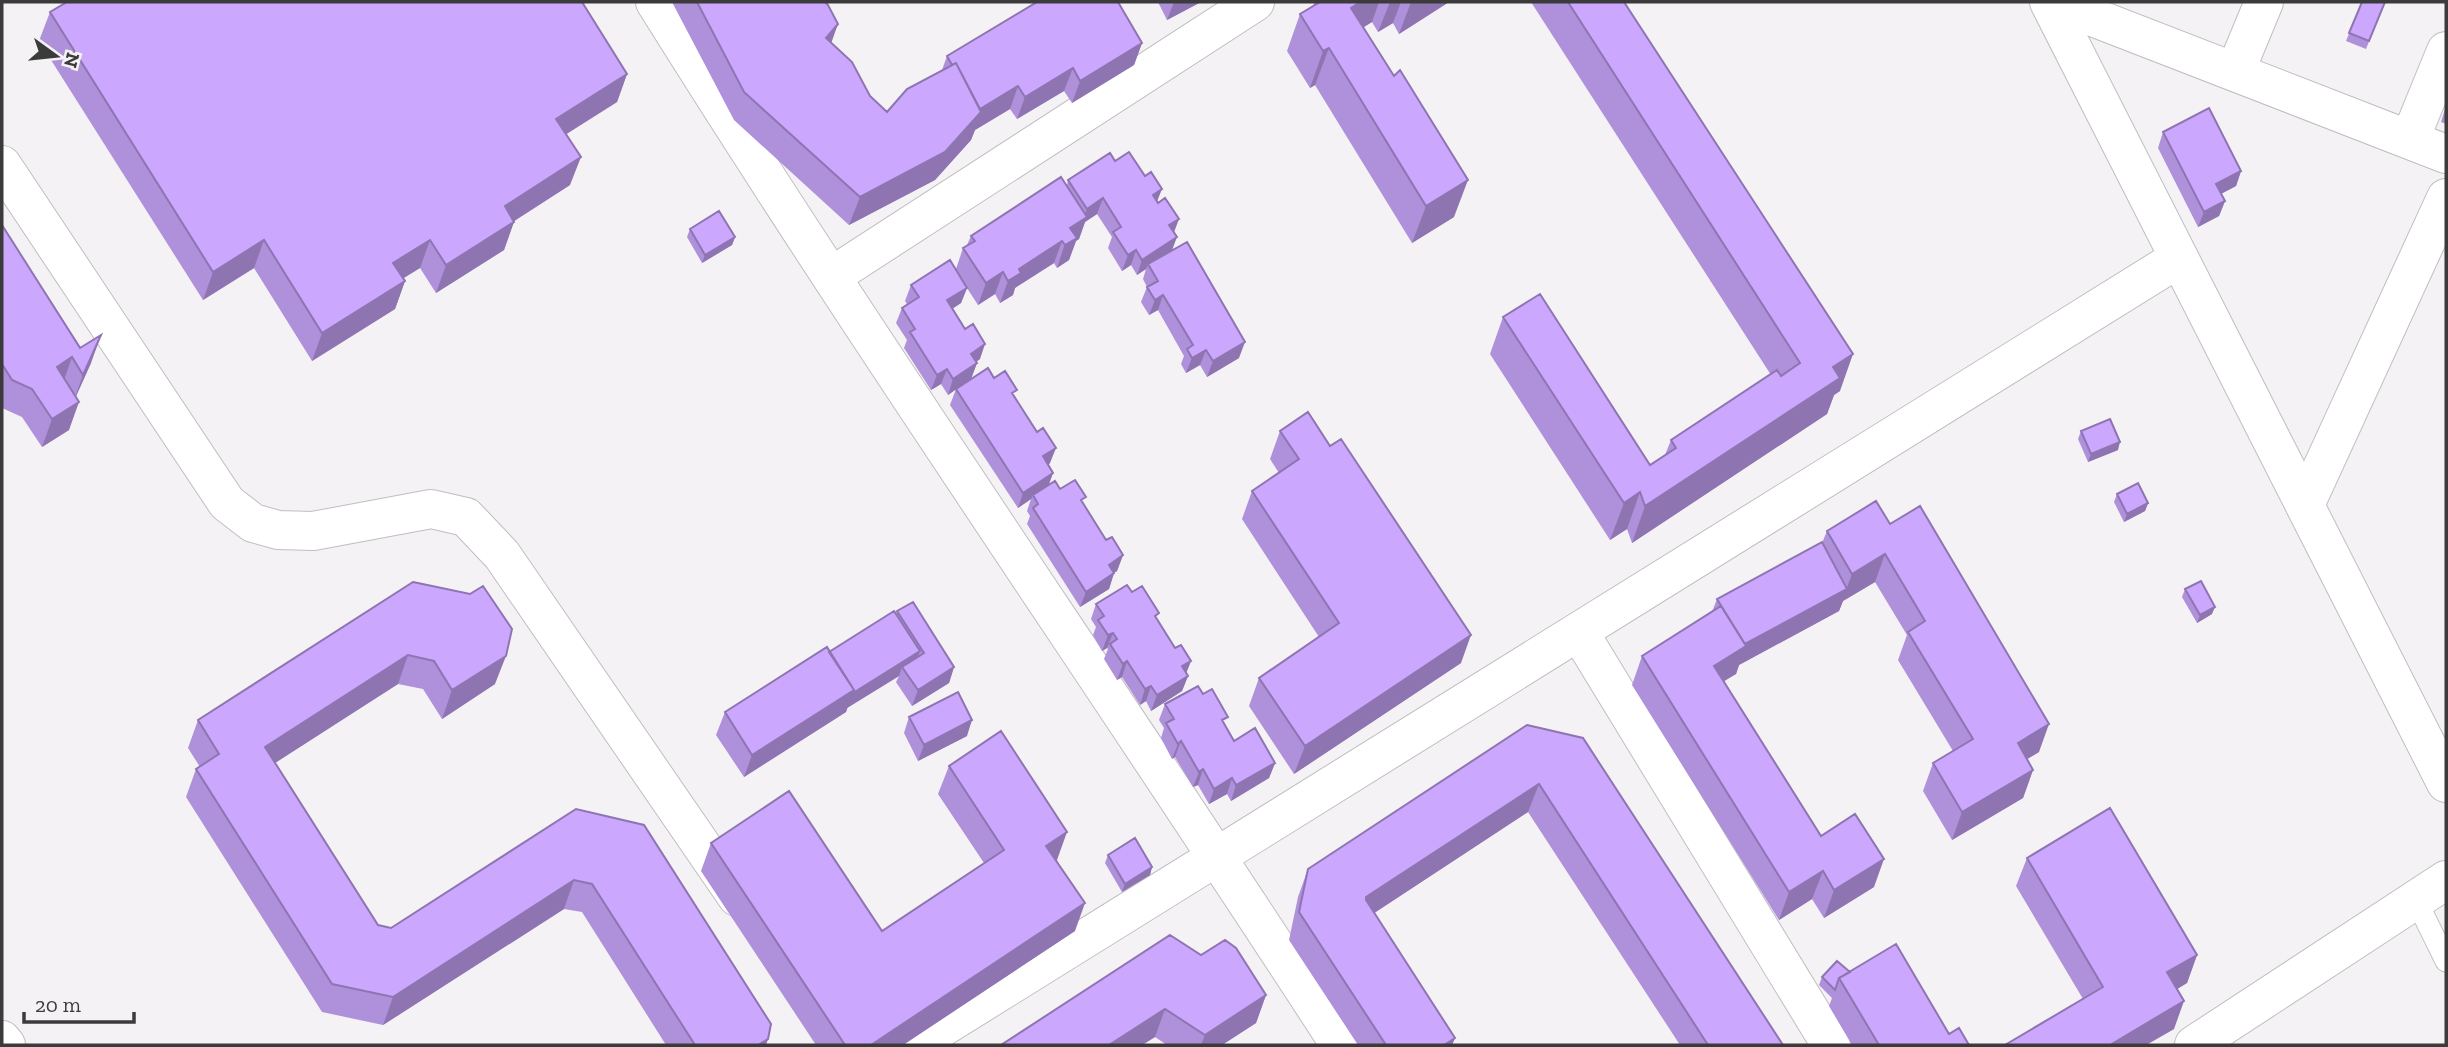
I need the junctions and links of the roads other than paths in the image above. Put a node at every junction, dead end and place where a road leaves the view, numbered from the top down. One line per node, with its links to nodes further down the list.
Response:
1 (655, 2): 13 (street)
2 (1255, 2): 13 (street)
3 (2049, 2): 12 (street)
4 (2054, 2): 7 (street)
5 (2264, 2): 7 (street)
6 (2446, 51): 8 (street)
7 (2235, 72): 8 (street)
8 (2410, 139): 9 (street)
9 (2446, 154)
10 (2, 165): 19 (street)
11 (2446, 198): 14 (street)
12 (2179, 258): 14 (street); 15 (street)
13 (832, 276): 17 (street)
14 (2305, 505): 16 (street)
15 (1579, 632): 17 (street); 25 (street)
16 (2446, 783)
17 (1218, 856): 23 (street); 24 (street)
18 (2431, 890): 20 (lane); 26 (street)
19 (753, 920)
20 (2446, 961)
21 (2, 1040): 22 (street)
22 (6, 1045)
23 (914, 1045)
24 (1340, 1045)
25 (1831, 1045)
26 (2194, 1045)

